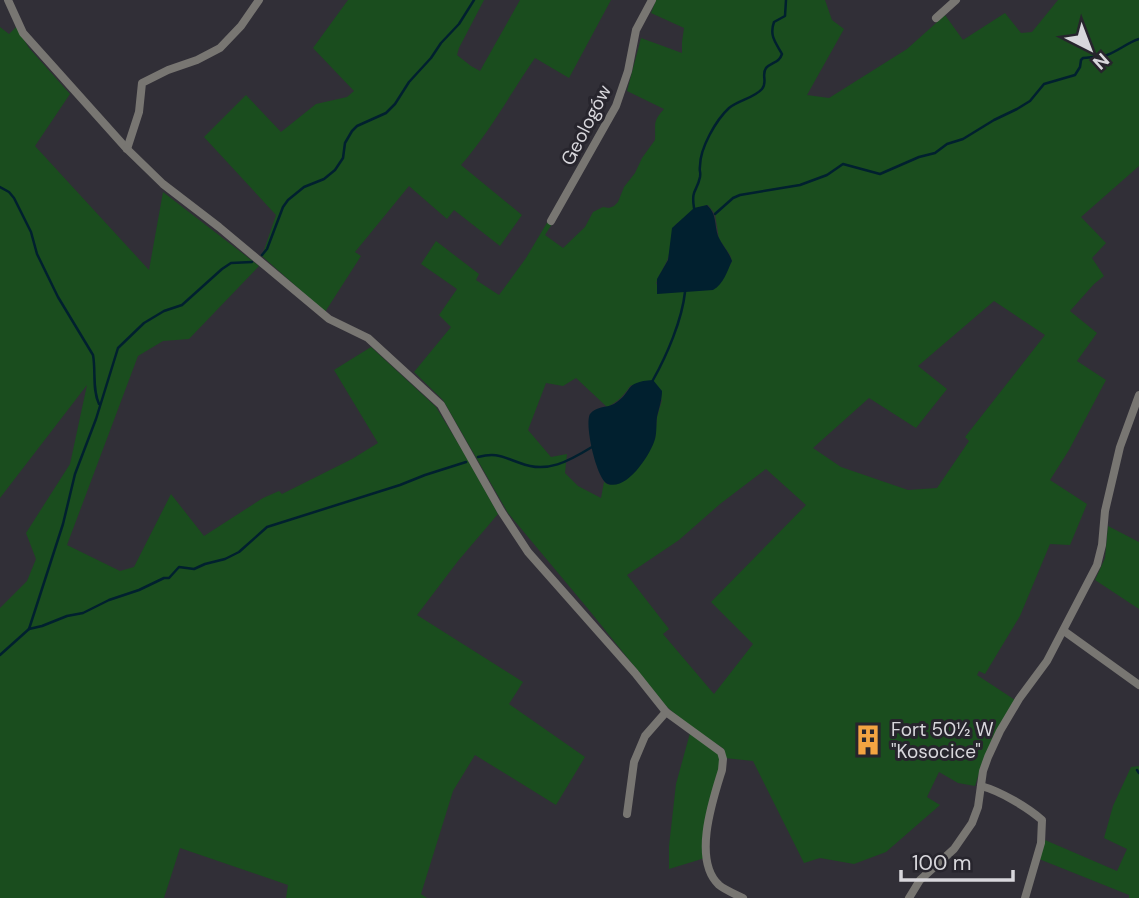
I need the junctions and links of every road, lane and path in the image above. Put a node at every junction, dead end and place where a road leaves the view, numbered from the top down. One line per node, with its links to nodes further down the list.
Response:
1 (8, 0): 6 (street)
2 (259, 0): 6 (street)
3 (652, 0): 7 (street, Geologów)
4 (956, 0): 5 (street)
5 (936, 18)
6 (127, 149): 11 (street)
7 (551, 221)
8 (1139, 395): 9 (street)
9 (1064, 631): 10 (street); 12 (street)
10 (1139, 685)
11 (666, 712): 13 (street); 14 (street)
12 (981, 786): 15 (street); 16 (street)
13 (626, 814)
14 (743, 898)
15 (909, 898)
16 (1025, 898)

